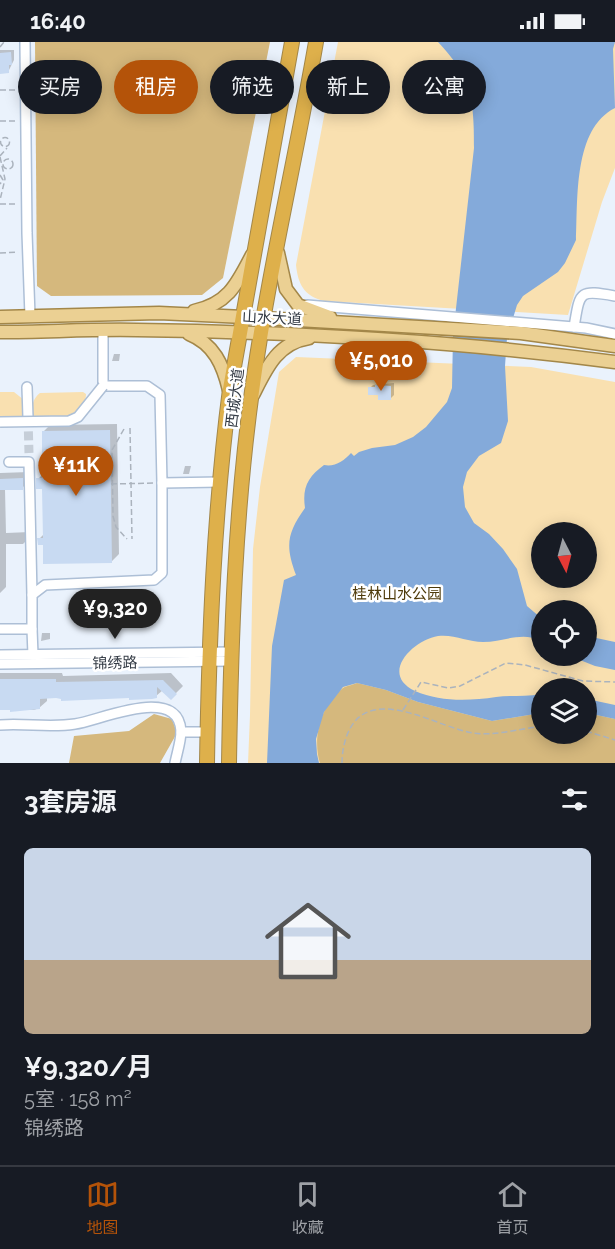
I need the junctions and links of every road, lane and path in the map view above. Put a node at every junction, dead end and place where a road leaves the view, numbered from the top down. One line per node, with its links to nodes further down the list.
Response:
1 (4, 42): 5 (path)
2 (25, 42): 6 (street)
3 (292, 42): 20 (highway, 西城大道)
4 (315, 42): 21 (highway, 西城大道)
5 (0, 47)
6 (25, 60)
7 (0, 90): 8 (path)
8 (18, 90)
9 (26, 114): 11 (street)
10 (0, 121): 11 (path)
11 (26, 121): 18 (street)
12 (8, 146): 13 (path)
13 (0, 157): 15 (path)
14 (0, 176): 15 (path)
15 (4, 179): 16 (path); 17 (path)
16 (0, 184)
17 (0, 200)
18 (27, 203): 19 (path); 27 (street)
19 (0, 204)
20 (255, 249): 26 (main road); 28 (highway, 西城大道)
21 (277, 249): 25 (main road); 30 (highway, 西城大道)
22 (18, 252): 23 (path)
23 (0, 253)
24 (615, 296): 32 (street)
25 (298, 305): 31 (main road); 32 (street)
26 (183, 314): 27 (main road, 山水大道); 28 (main road, 山水大道)
27 (30, 316): 29 (main road, 山水大道)
28 (244, 316): 30 (main road, 山水大道); 36 (highway, 西城大道)
29 (0, 317)
30 (263, 318): 31 (main road, 山水大道); 37 (highway, 西城大道)
31 (345, 322): 40 (main road, 山水大道)
32 (574, 327): 38 (street)
33 (103, 330): 34 (main road, 山水大道); 35 (main road, 山水大道); 42 (street)
34 (183, 331): 36 (main road, 山水大道); 44 (main road)
35 (0, 332)
36 (241, 332): 37 (main road, 山水大道); 44 (highway, 西城大道)
37 (261, 333): 39 (main road, 山水大道); 45 (highway, 西城大道)
38 (615, 334)
39 (328, 336): 41 (main road, 山水大道); 45 (main road)
40 (615, 346)
41 (615, 362)
42 (102, 386): 47 (street, bridge); 52 (street)
43 (27, 387): 46 (street)
44 (230, 393): 51 (highway, 西城大道)
45 (251, 399): 63 (highway, 西城大道)
46 (28, 418)
47 (0, 422)
48 (130, 428): 54 (path)
49 (124, 429): 53 (path)
50 (9, 462): 57 (street)
51 (220, 482): 52 (street); 62 (highway, 西城大道)
52 (162, 483): 54 (path); 57 (street)
53 (112, 484): 54 (path); 56 (path)
54 (131, 484): 55 (path)
55 (132, 538)
56 (127, 539)
57 (32, 595): 58 (street)
58 (32, 628): 59 (street); 61 (street)
59 (0, 629)
60 (0, 655): 61 (street, 锦绣路)
61 (33, 655): 62 (street, 锦绣路)
62 (209, 657): 63 (street, 锦绣路); 64 (street, 锦绣路); 70 (highway, 西城大道)
63 (231, 657): 75 (highway, 西城大道)
64 (0, 664)
65 (615, 682): 66 (path)
66 (402, 712): 68 (path); 76 (path)
67 (0, 725): 69 (street)
68 (531, 727)
69 (181, 732): 70 (street); 73 (street)
70 (207, 732): 74 (highway, 西城大道)
71 (597, 734): 72 (path)
72 (615, 740)
73 (176, 763)
74 (207, 763)
75 (229, 763)
76 (342, 763)

